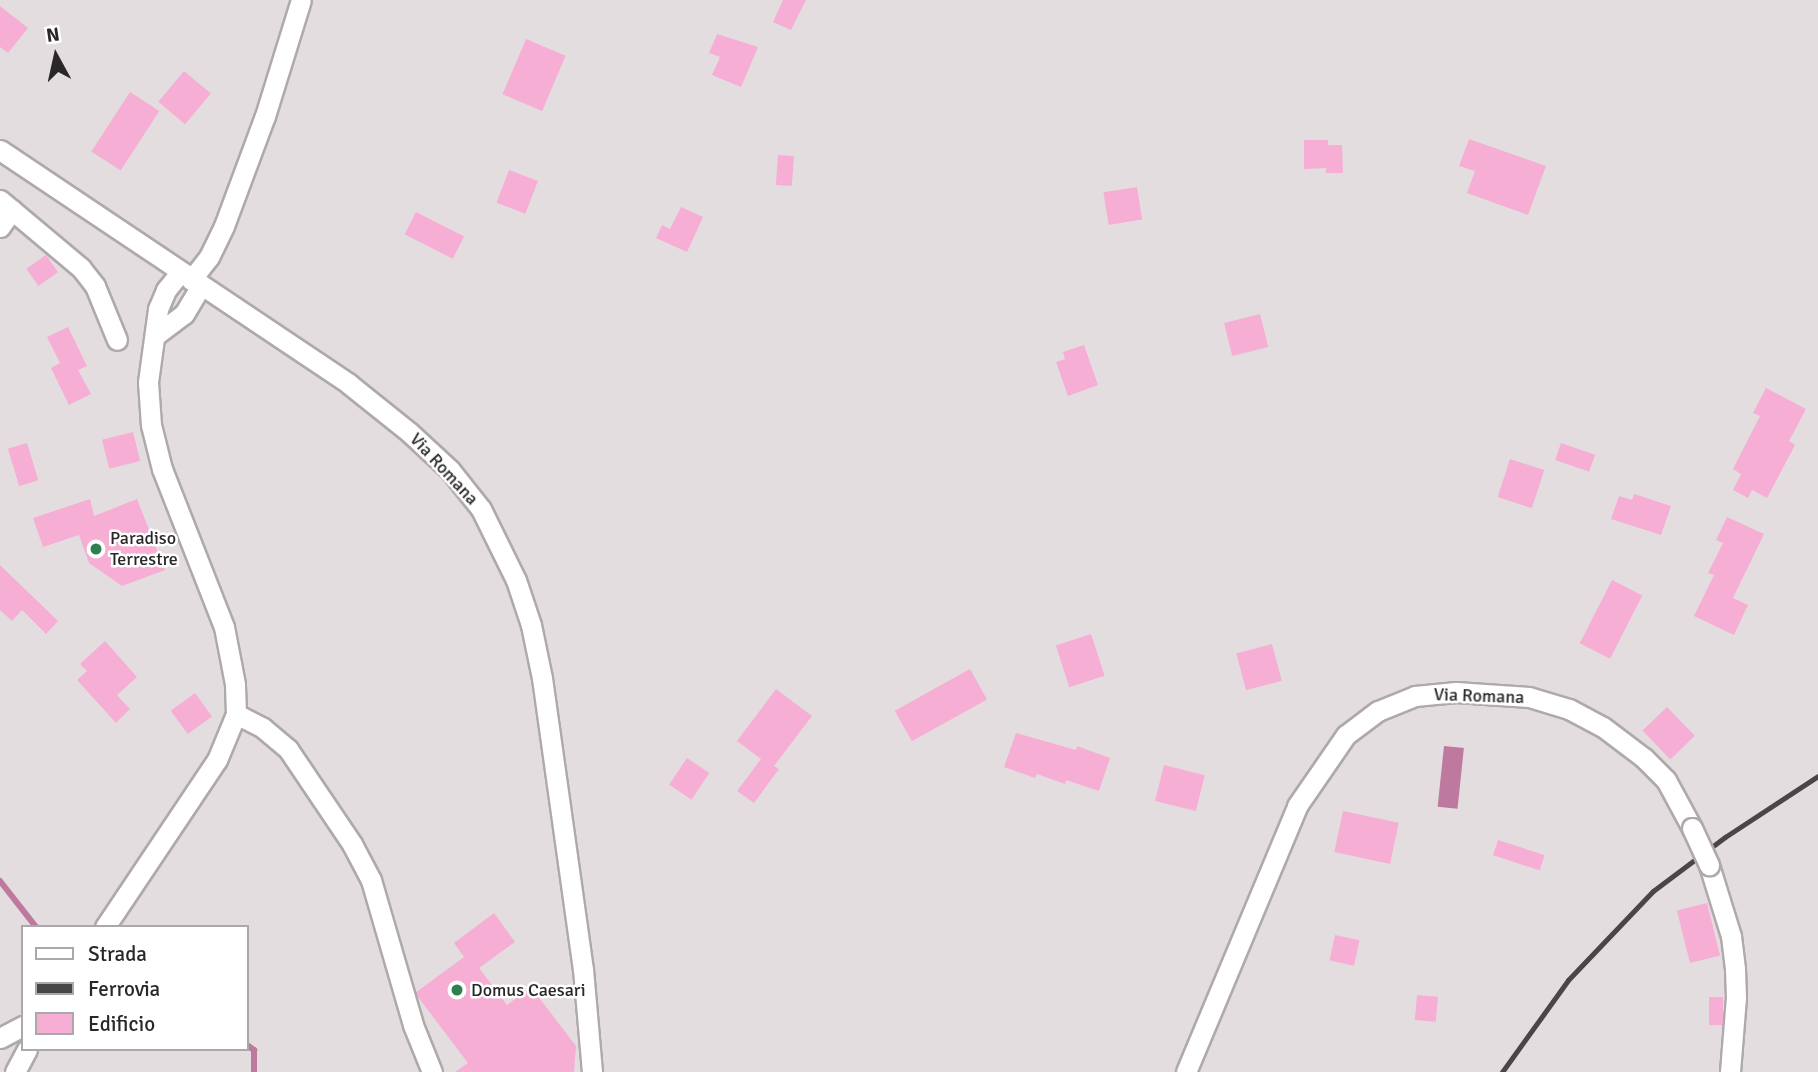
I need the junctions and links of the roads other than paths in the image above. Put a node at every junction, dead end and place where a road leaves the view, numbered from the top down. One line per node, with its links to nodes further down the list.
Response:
1 (301, 0): 5 (street)
2 (0, 150): 5 (street, Via Romana)
3 (6, 205): 4 (street); 7 (street)
4 (0, 227)
5 (190, 280): 6 (street); 6 (street); 13 (street, Via Romana)
6 (156, 335): 8 (street)
7 (117, 340)
8 (236, 714): 9 (street); 12 (street)
9 (106, 925)
10 (21, 1027): 11 (street)
11 (0, 1037)
12 (432, 1072)
13 (593, 1072)
14 (1186, 1072): 15 (street, Via Romana, bridge)
15 (1730, 1072)

